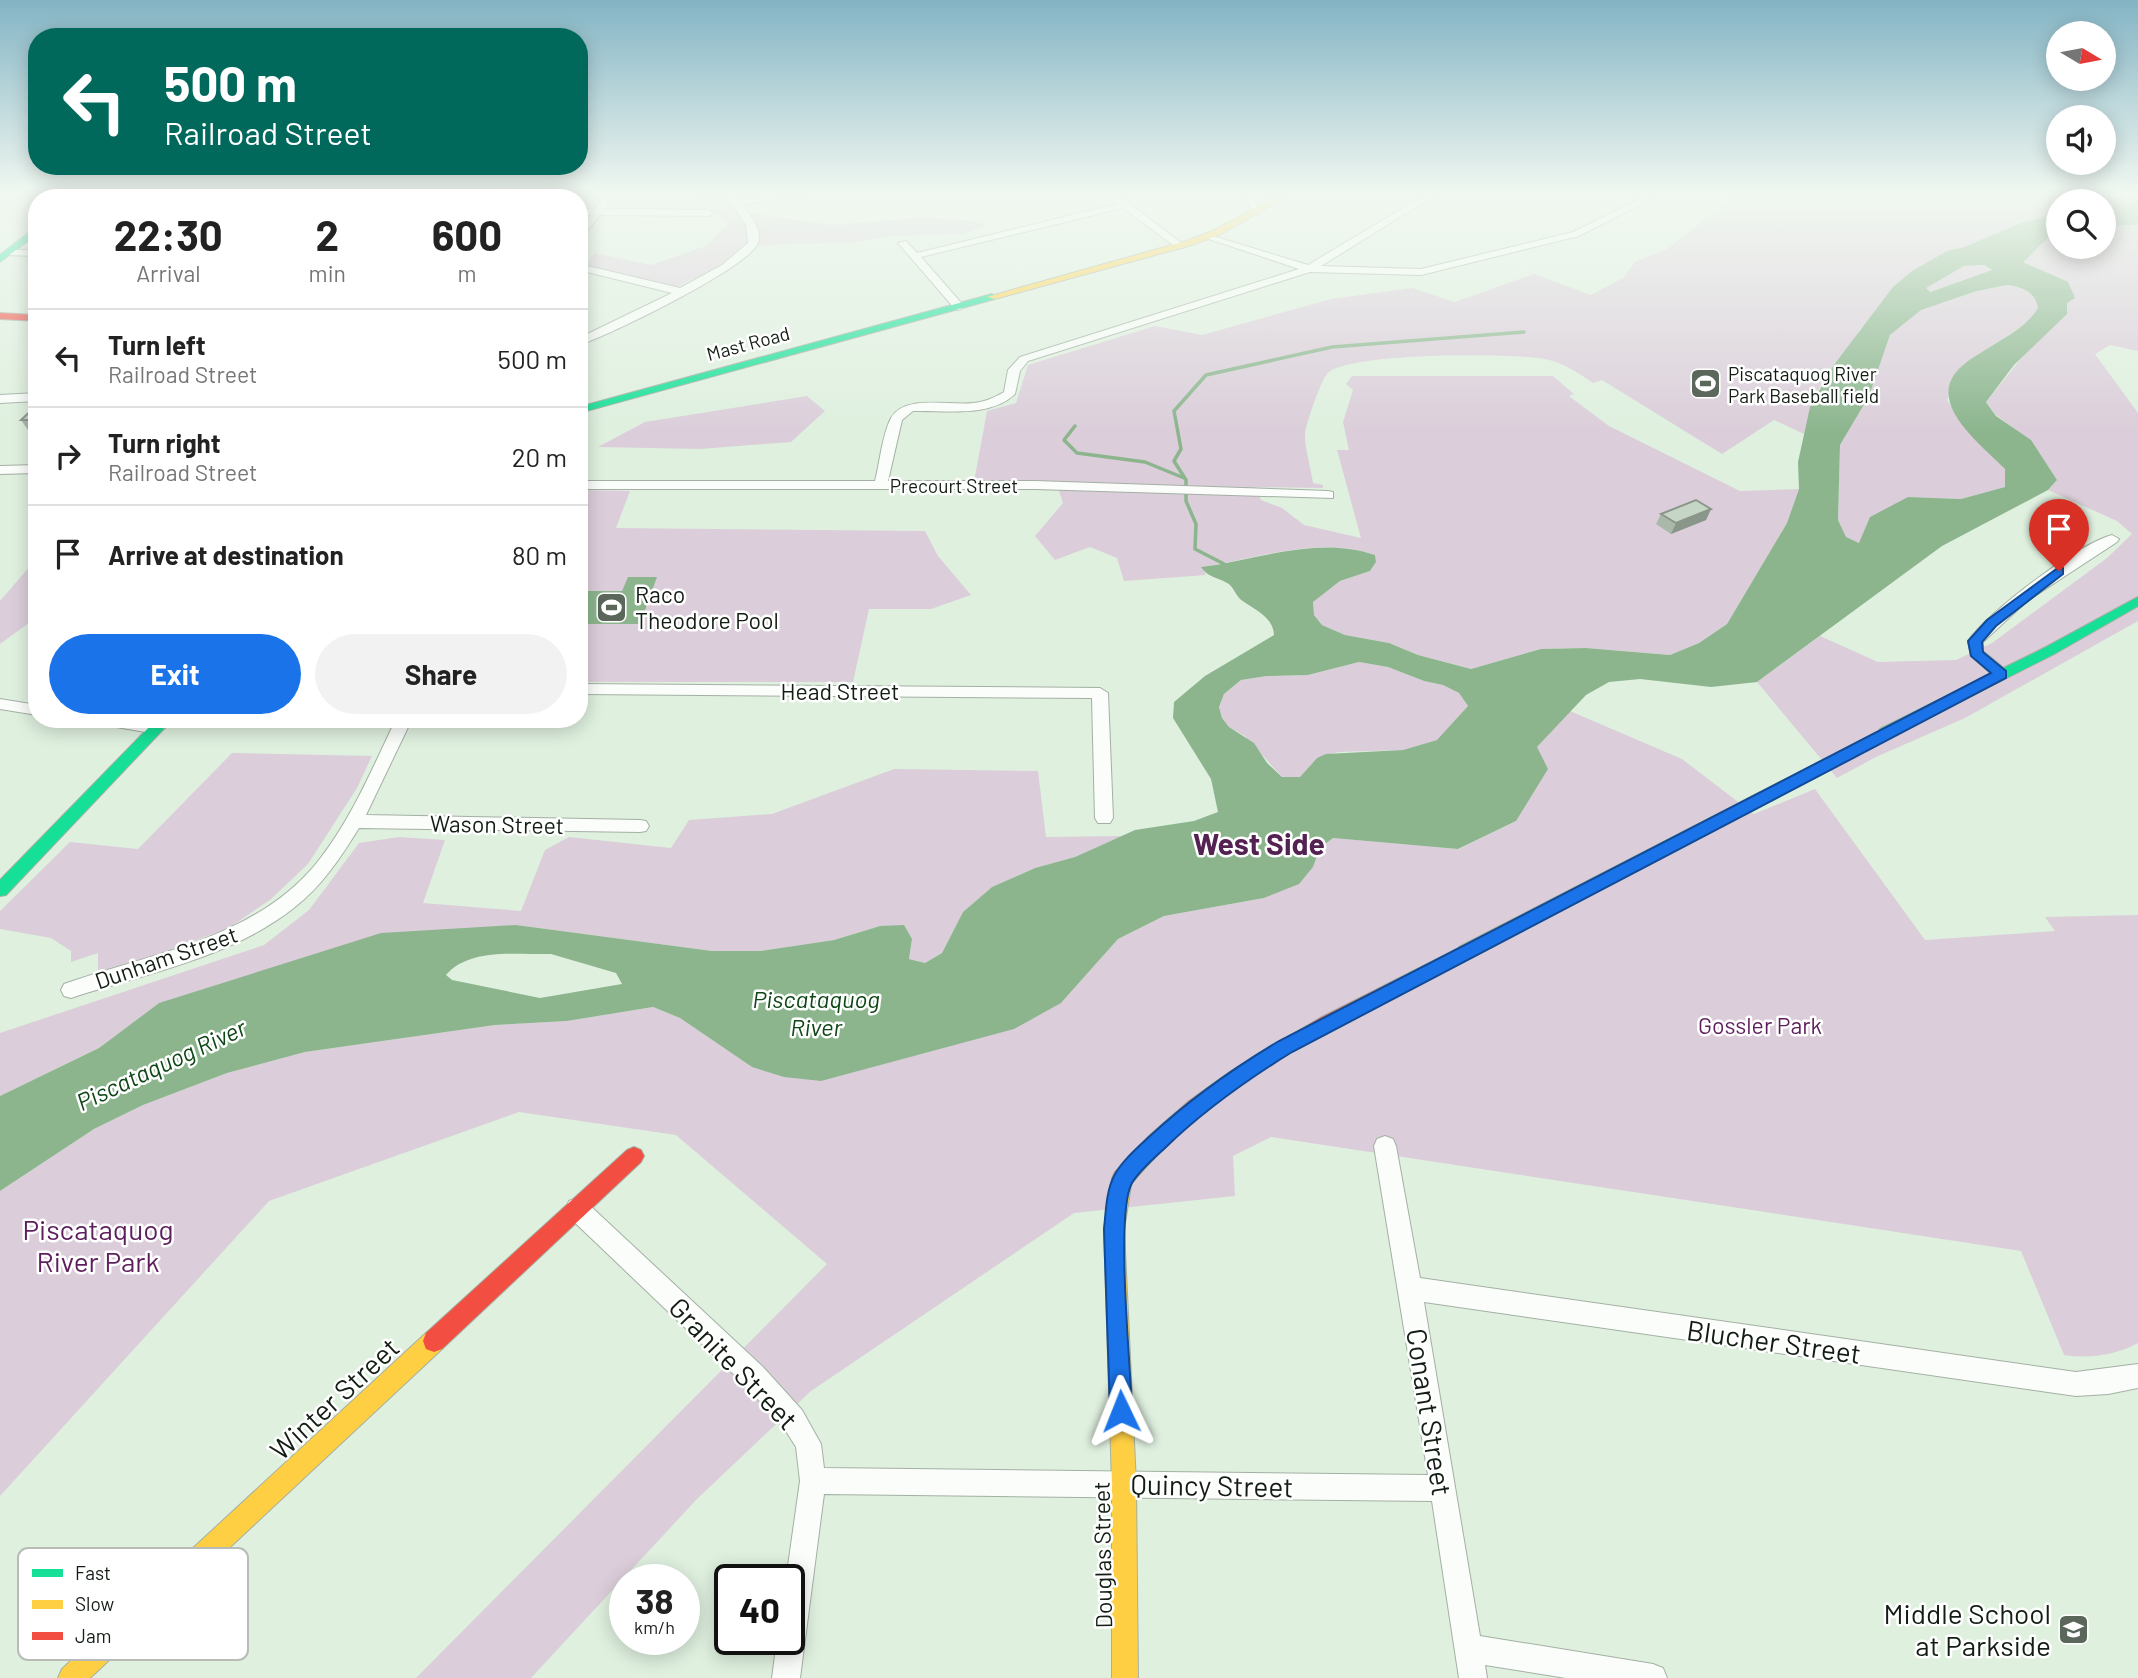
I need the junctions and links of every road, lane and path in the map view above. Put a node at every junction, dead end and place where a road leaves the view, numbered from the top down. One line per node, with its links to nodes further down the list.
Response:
1 (609, 274): 6 (street)
2 (711, 274): 6 (street)
3 (931, 274): 7 (street)
4 (1077, 274): 7 (street, Mast Road)
5 (1292, 274): 17 (street)
6 (678, 291): 10 (street)
7 (959, 307): 13 (street, Mast Road)
8 (0, 316): 9 (street)
9 (28, 318)
10 (588, 337)
11 (28, 397): 12 (street)
12 (0, 399)
13 (588, 408)
14 (28, 469): 15 (street)
15 (0, 470)
16 (588, 485): 17 (street, Precourt Street)
17 (881, 485): 18 (street, Precourt Street)
18 (1328, 495)
19 (2112, 539): 21 (street)
20 (2138, 601): 21 (street, Douglas Street)
21 (2001, 674): 39 (street, Douglas Street)
22 (588, 689): 27 (street, Head Street)
23 (0, 704): 24 (street)
24 (28, 709)
25 (158, 728): 30 (street)
26 (400, 728): 28 (street, Dunham Street)
27 (1104, 818)
28 (354, 821): 29 (street, Wason Street); 32 (street, Dunham Street)
29 (640, 826)
30 (8, 873): 31 (street)
31 (0, 890)
32 (71, 990)
33 (1385, 1146): 36 (street, Conant Street)
34 (634, 1156): 35 (street, Winter Street)
35 (578, 1209): 38 (street, Granite Street); 41 (street, Winter Street)
36 (1410, 1288): 37 (street, Blucher Street); 40 (street, Conant Street)
37 (2137, 1377)
38 (813, 1481): 39 (street, Quincy Street); 45 (street, Granite Street)
39 (1124, 1484): 40 (street, Quincy Street); 46 (street, Douglas Street)
40 (1443, 1488): 42 (street, Conant Street)
41 (212, 1548)
42 (1468, 1648): 47 (street, Conant Street); 48 (street)
43 (90, 1660): 44 (street, Winter Street)
44 (71, 1678)
45 (786, 1678)
46 (1125, 1678)
47 (1473, 1678)
48 (1653, 1678)

